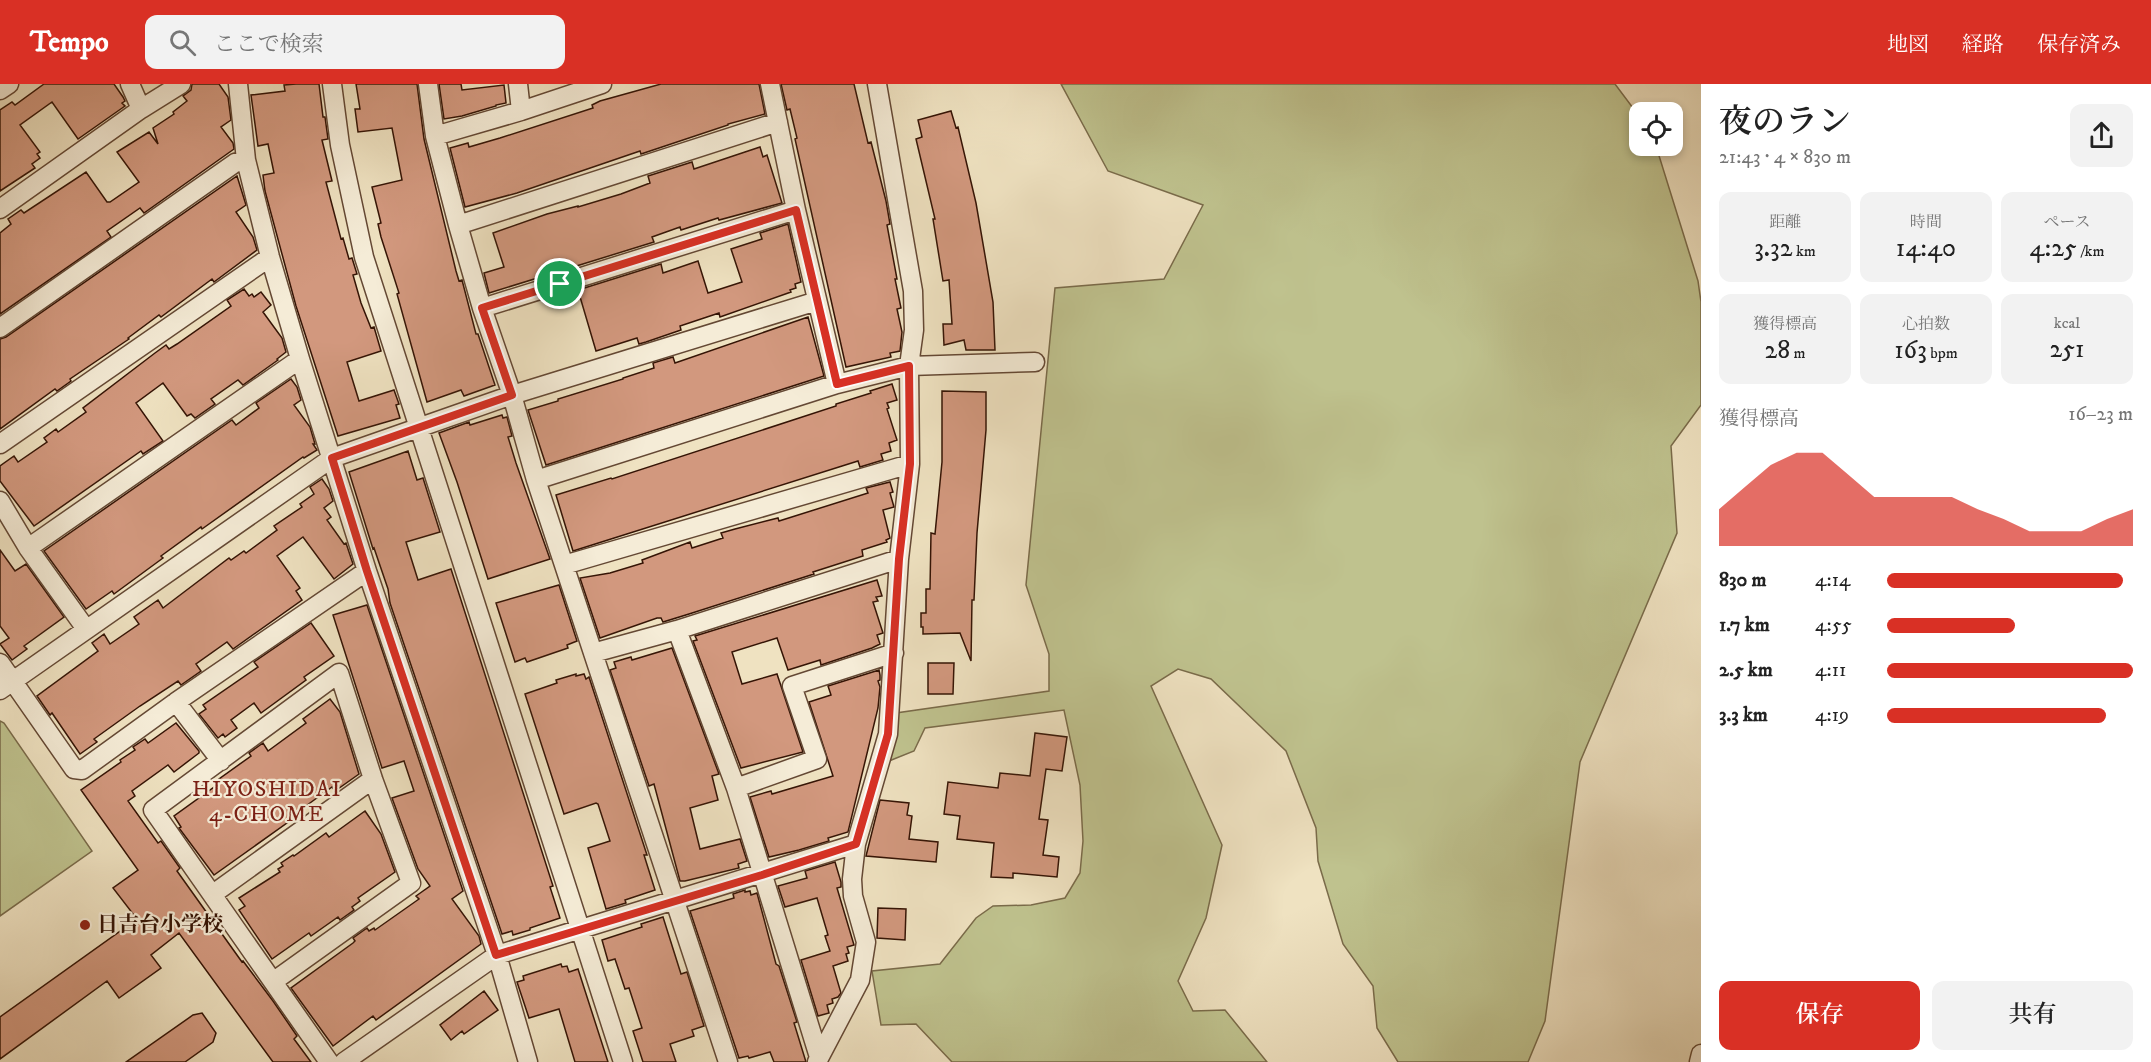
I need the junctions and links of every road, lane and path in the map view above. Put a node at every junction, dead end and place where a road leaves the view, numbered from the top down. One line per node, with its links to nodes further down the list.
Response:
1 (9, 84): 11 (street)
2 (130, 84): 12 (street)
3 (181, 84): 12 (street)
4 (238, 84): 16 (street)
5 (332, 84): 29 (street)
6 (428, 84): 15 (street)
7 (518, 84): 13 (street)
8 (602, 84): 13 (street)
9 (770, 84): 14 (street)
10 (877, 84): 26 (street)
11 (0, 90)
12 (141, 109): 17 (street)
13 (521, 111): 15 (street)
14 (778, 122): 18 (street); 19 (street)
15 (435, 136): 19 (street)
16 (246, 159): 20 (street); 23 (street)
17 (0, 209)
18 (796, 210): 21 (street); 22 (street)
19 (458, 225): 22 (street)
20 (270, 257): 24 (street); 30 (street)
21 (817, 301): 27 (street); 28 (street)
22 (482, 308): 28 (street)
23 (0, 328)
24 (300, 359): 31 (street); 35 (street)
25 (1035, 362): 26 (street)
26 (909, 366): 27 (street); 32 (street)
27 (837, 384): 33 (street)
28 (512, 395): 29 (street); 33 (street)
29 (419, 427): 31 (street); 53 (street)
30 (0, 444)
31 (332, 458): 38 (street); 39 (street)
32 (910, 464): 36 (street); 37 (street)
33 (536, 480): 37 (street)
34 (0, 501): 35 (street)
35 (28, 548): 39 (street)
36 (899, 559): 40 (street); 42 (street)
37 (564, 565): 41 (street)
38 (367, 571): 45 (street); 54 (street)
39 (86, 629): 44 (street)
40 (677, 630): 41 (street); 48 (street)
41 (593, 653): 52 (street)
42 (894, 653): 48 (street); 49 (street)
43 (0, 663): 44 (street)
44 (6, 685): 45 (street)
45 (176, 702): 46 (street)
46 (221, 761): 47 (street); 51 (street)
47 (373, 779): 51 (street); 55 (street)
48 (736, 788): 50 (street)
49 (856, 844): 50 (street); 58 (street)
50 (762, 875): 52 (street); 58 (street)
51 (213, 894): 55 (street)
52 (674, 901): 53 (street); 62 (street)
53 (581, 930): 54 (street); 61 (street)
54 (496, 955): 57 (street); 60 (street)
55 (274, 981): 59 (street)
56 (1701, 1054): 63 (street)
57 (522, 1059)
58 (818, 1060)
59 (329, 1062)
60 (344, 1062)
61 (623, 1062)
62 (728, 1062)
63 (1699, 1062)

